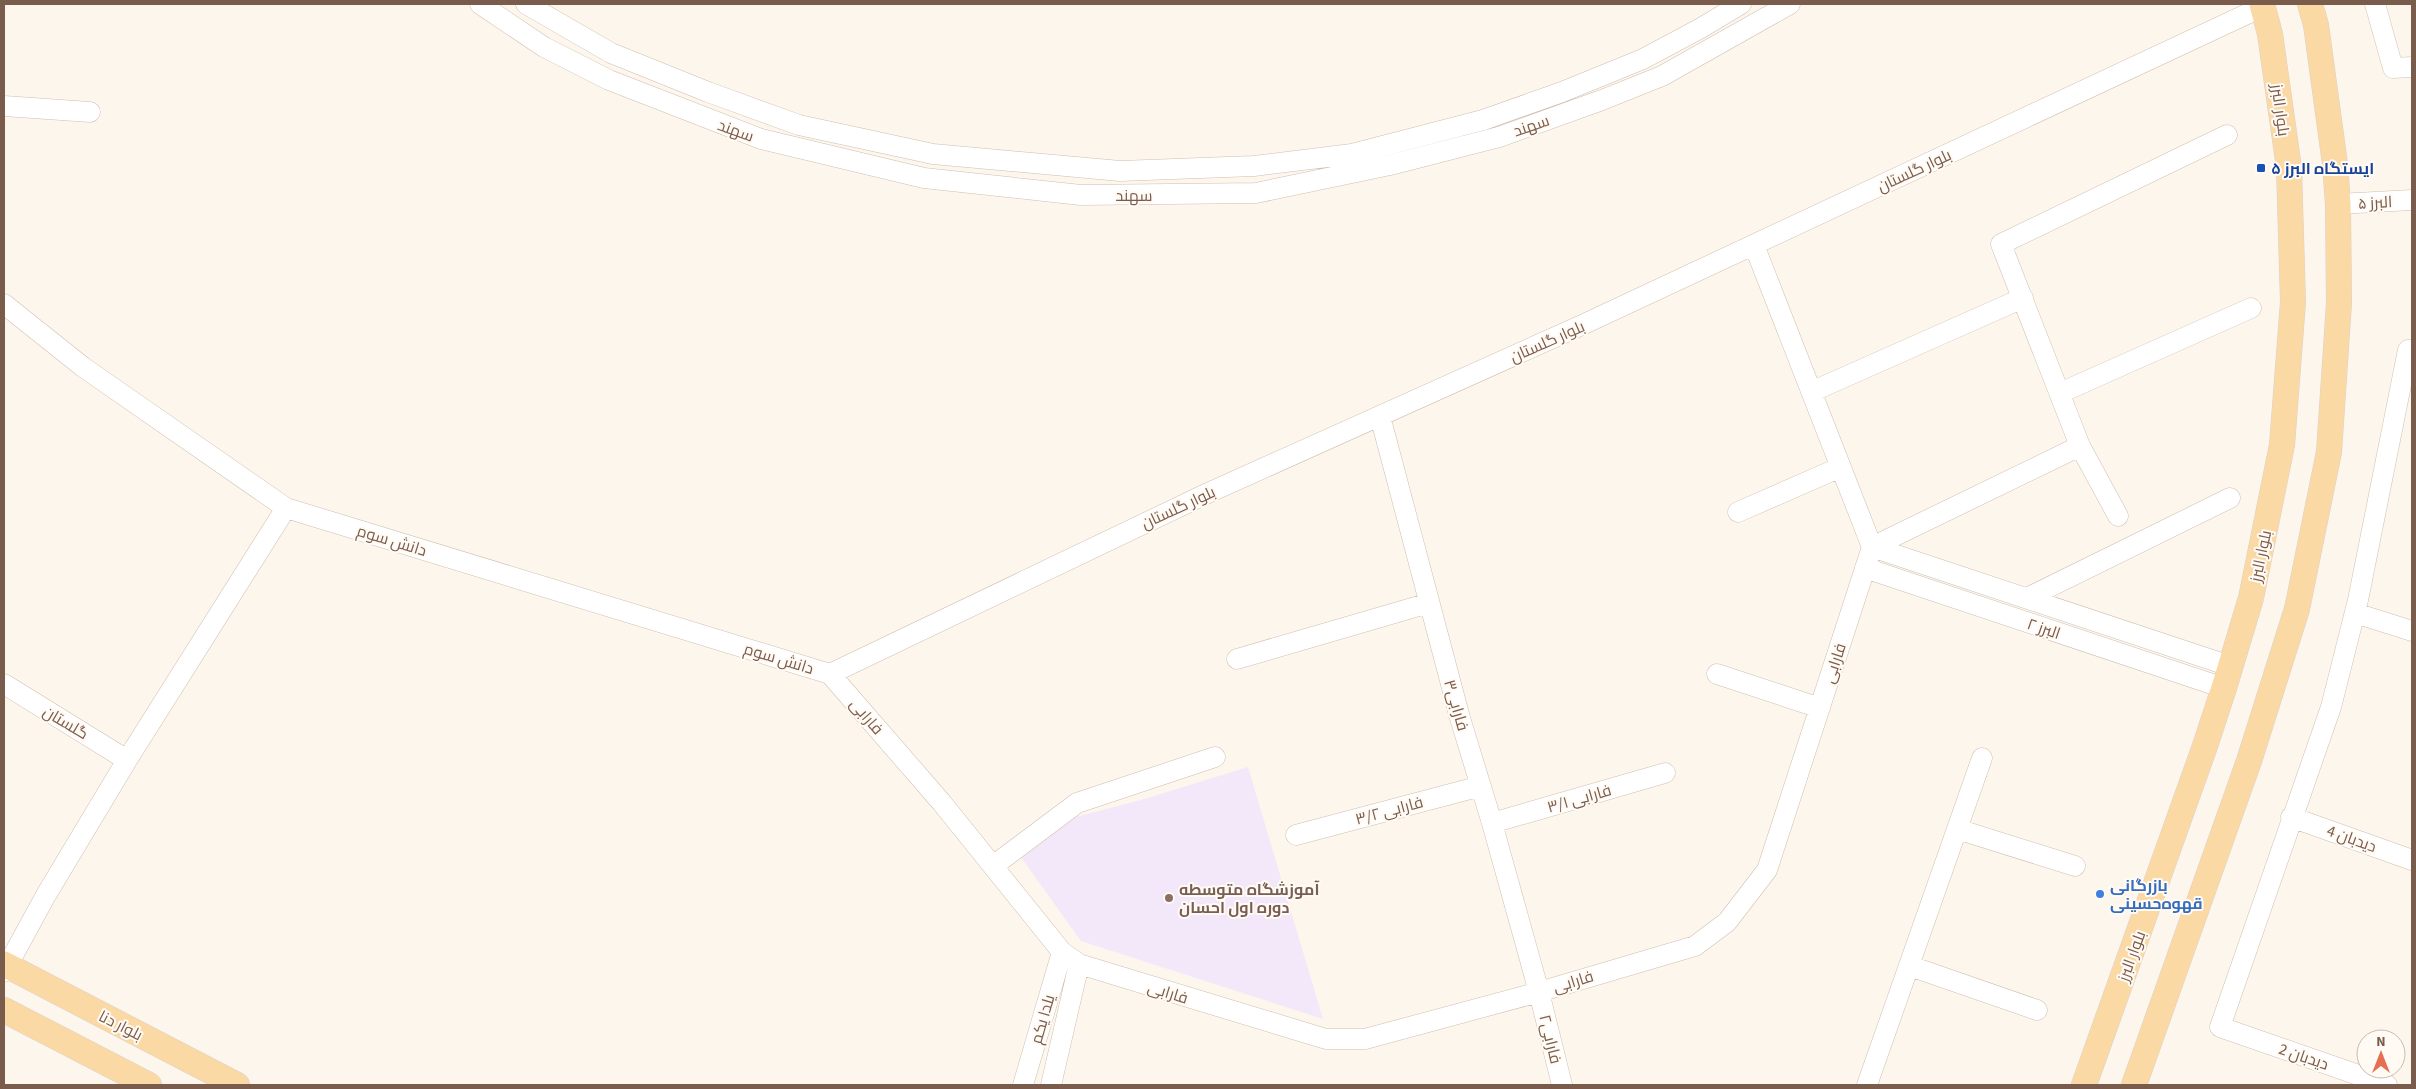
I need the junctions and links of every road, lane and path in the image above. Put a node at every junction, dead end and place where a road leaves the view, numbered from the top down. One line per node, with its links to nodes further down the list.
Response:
1 (480, 4): 4 (street, سهند)
2 (526, 4): 3 (street, سهند)
3 (1741, 4)
4 (1790, 4)
5 (2310, 4): 13 (main road)
6 (2375, 4): 8 (street)
7 (2262, 5): 14 (street, بلوار گلستان); 37 (main road, بلوار البرز)
8 (2402, 68)
9 (4, 106): 10 (street)
10 (90, 112)
11 (2227, 135): 15 (street)
12 (2412, 200): 13 (street, البرز ۵)
13 (2338, 204): 66 (main road)
14 (1754, 245): 19 (street); 21 (street, بلوار گلستان)
15 (2023, 298): 19 (street); 20 (street)
16 (4, 304): 25 (street, دانش سوم)
17 (2251, 308): 20 (street)
18 (2410, 350): 32 (street)
19 (1812, 392): 23 (street)
20 (2060, 393): 22 (street)
21 (1380, 416): 31 (street, فارابی۳); 35 (street, بلوار گلستان)
22 (2080, 446): 27 (street); 28 (street)
23 (1841, 467): 26 (street); 28 (street)
24 (2230, 498): 30 (street)
25 (286, 508): 35 (street, دانش سوم); 42 (street)
26 (1738, 512)
27 (2118, 516)
28 (1872, 547): 29 (street, فارابی); 30 (street, البرز ۲)
29 (1865, 568): 37 (street, البرز ۲); 39 (street, فارابی)
30 (2027, 598): 37 (street, البرز ۲)
31 (1429, 603): 34 (street); 44 (street, فارابی۳)
32 (2355, 613): 33 (street); 45 (street)
33 (2412, 631)
34 (1237, 659)
35 (830, 674): 50 (street, فارابی)
36 (1717, 674): 39 (street)
37 (2227, 677): 65 (main road, بلوار البرز)
38 (4, 684): 42 (street, گلستان)
39 (1820, 708): 56 (street, فارابی)
40 (1215, 757): 50 (street)
41 (1982, 758): 47 (street)
42 (128, 760): 55 (street)
43 (1665, 773): 46 (street, فارابی ۳/۱)
44 (1481, 786): 46 (street, فارابی۳); 48 (street, فارابی ۳/۲)
45 (2291, 817): 49 (street, دیدبان 4); 67 (street, دیدبان 2)
46 (1492, 823): 56 (street, فارابی۳)
47 (1957, 829): 51 (street); 54 (street)
48 (1296, 835)
49 (2412, 860)
50 (992, 866): 52 (street, فارابی)
51 (2074, 866)
52 (1062, 952): 53 (street, فارابی); 61 (street, یلدا یکم)
53 (1079, 964): 56 (street, فارابی); 62 (street, یلدا یکم)
54 (1910, 966): 58 (street); 64 (street)
55 (5, 967): 60 (main road, بلوار دنا)
56 (1539, 992): 63 (street, فارابی۲)
57 (4, 1010): 59 (main road)
58 (2037, 1010)
59 (149, 1085)
60 (238, 1085)
61 (1023, 1085)
62 (1050, 1085)
63 (1562, 1085)
64 (1867, 1085)
65 (2084, 1085)
66 (2134, 1085)
67 (2387, 1085)

